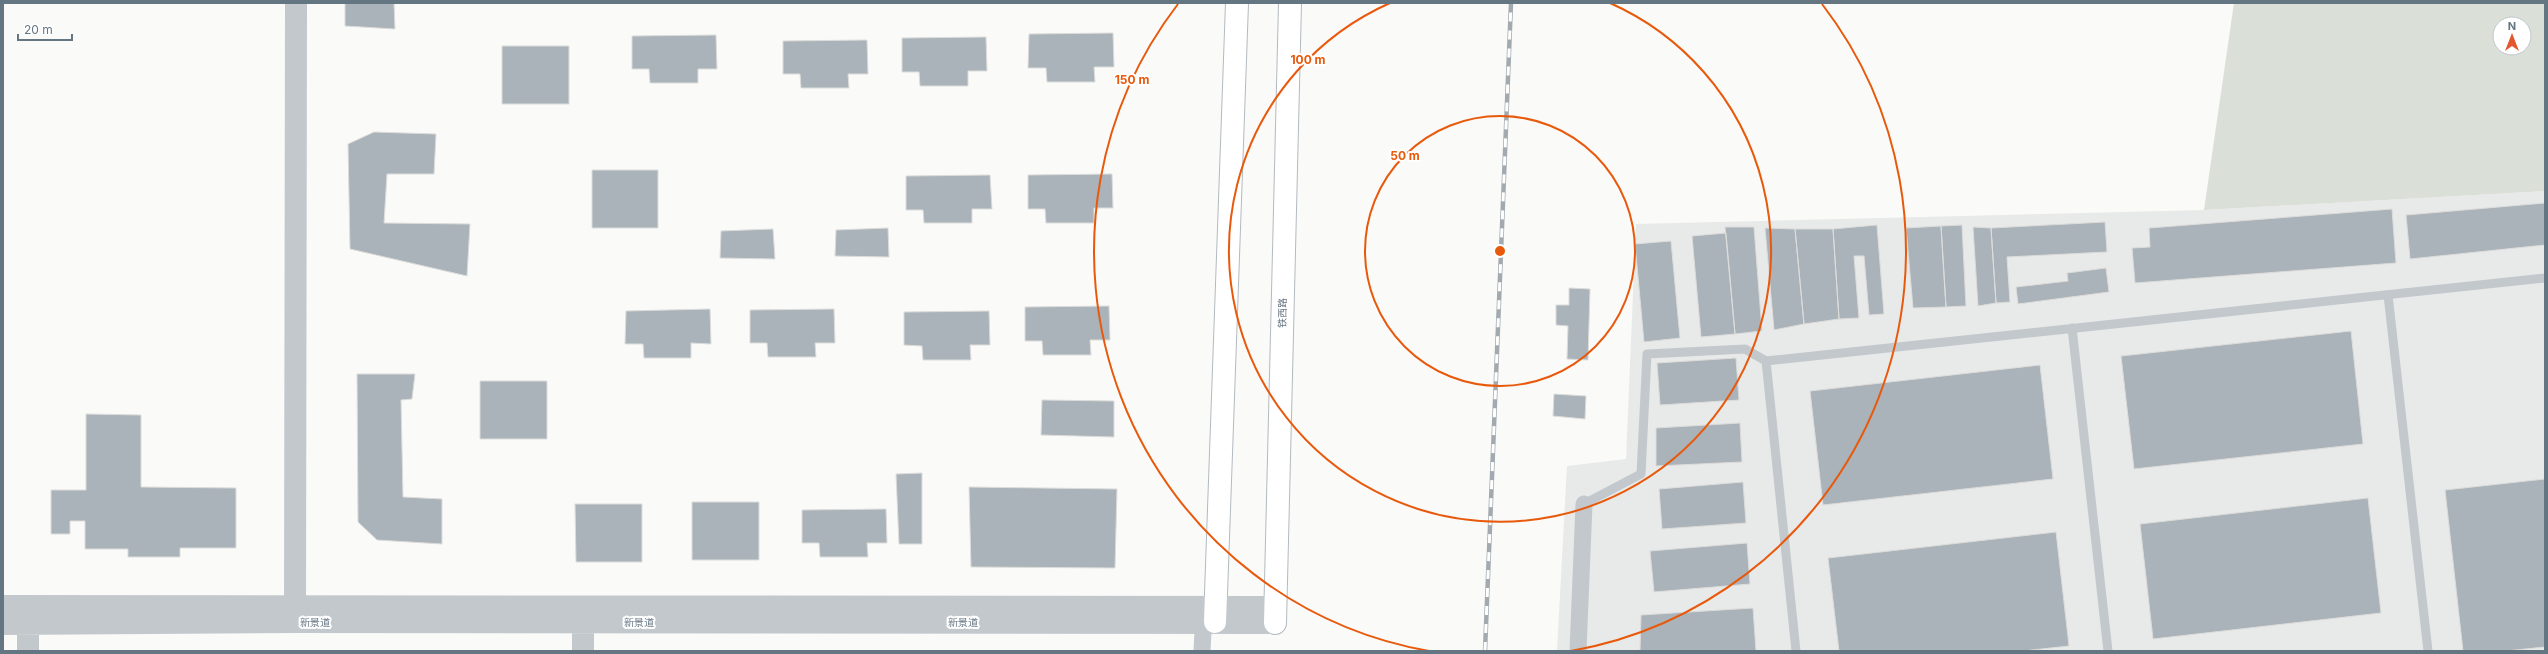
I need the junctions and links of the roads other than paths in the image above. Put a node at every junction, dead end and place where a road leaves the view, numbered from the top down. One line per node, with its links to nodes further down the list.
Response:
1 (296, 3): 10 (street)
2 (1237, 3): 13 (main road)
3 (1290, 3): 14 (main road, 铁西路)
4 (2545, 278): 5 (lane)
5 (2388, 295): 6 (lane); 22 (lane)
6 (2072, 328): 7 (lane); 21 (lane)
7 (1766, 361): 8 (lane); 20 (lane)
8 (1584, 504): 19 (street)
9 (3, 606): 12 (street, 新景道)
10 (295, 614): 11 (street, 新景道); 12 (street, 新景道)
11 (583, 614): 13 (street, 新景道); 17 (street)
12 (28, 615): 15 (street, 新景道); 16 (street)
13 (1210, 615): 14 (street, 新景道); 18 (street)
14 (1275, 615)
15 (3, 624)
16 (28, 651)
17 (583, 651)
18 (1202, 651)
19 (1578, 651)
20 (1796, 651)
21 (2108, 651)
22 (2428, 651)

